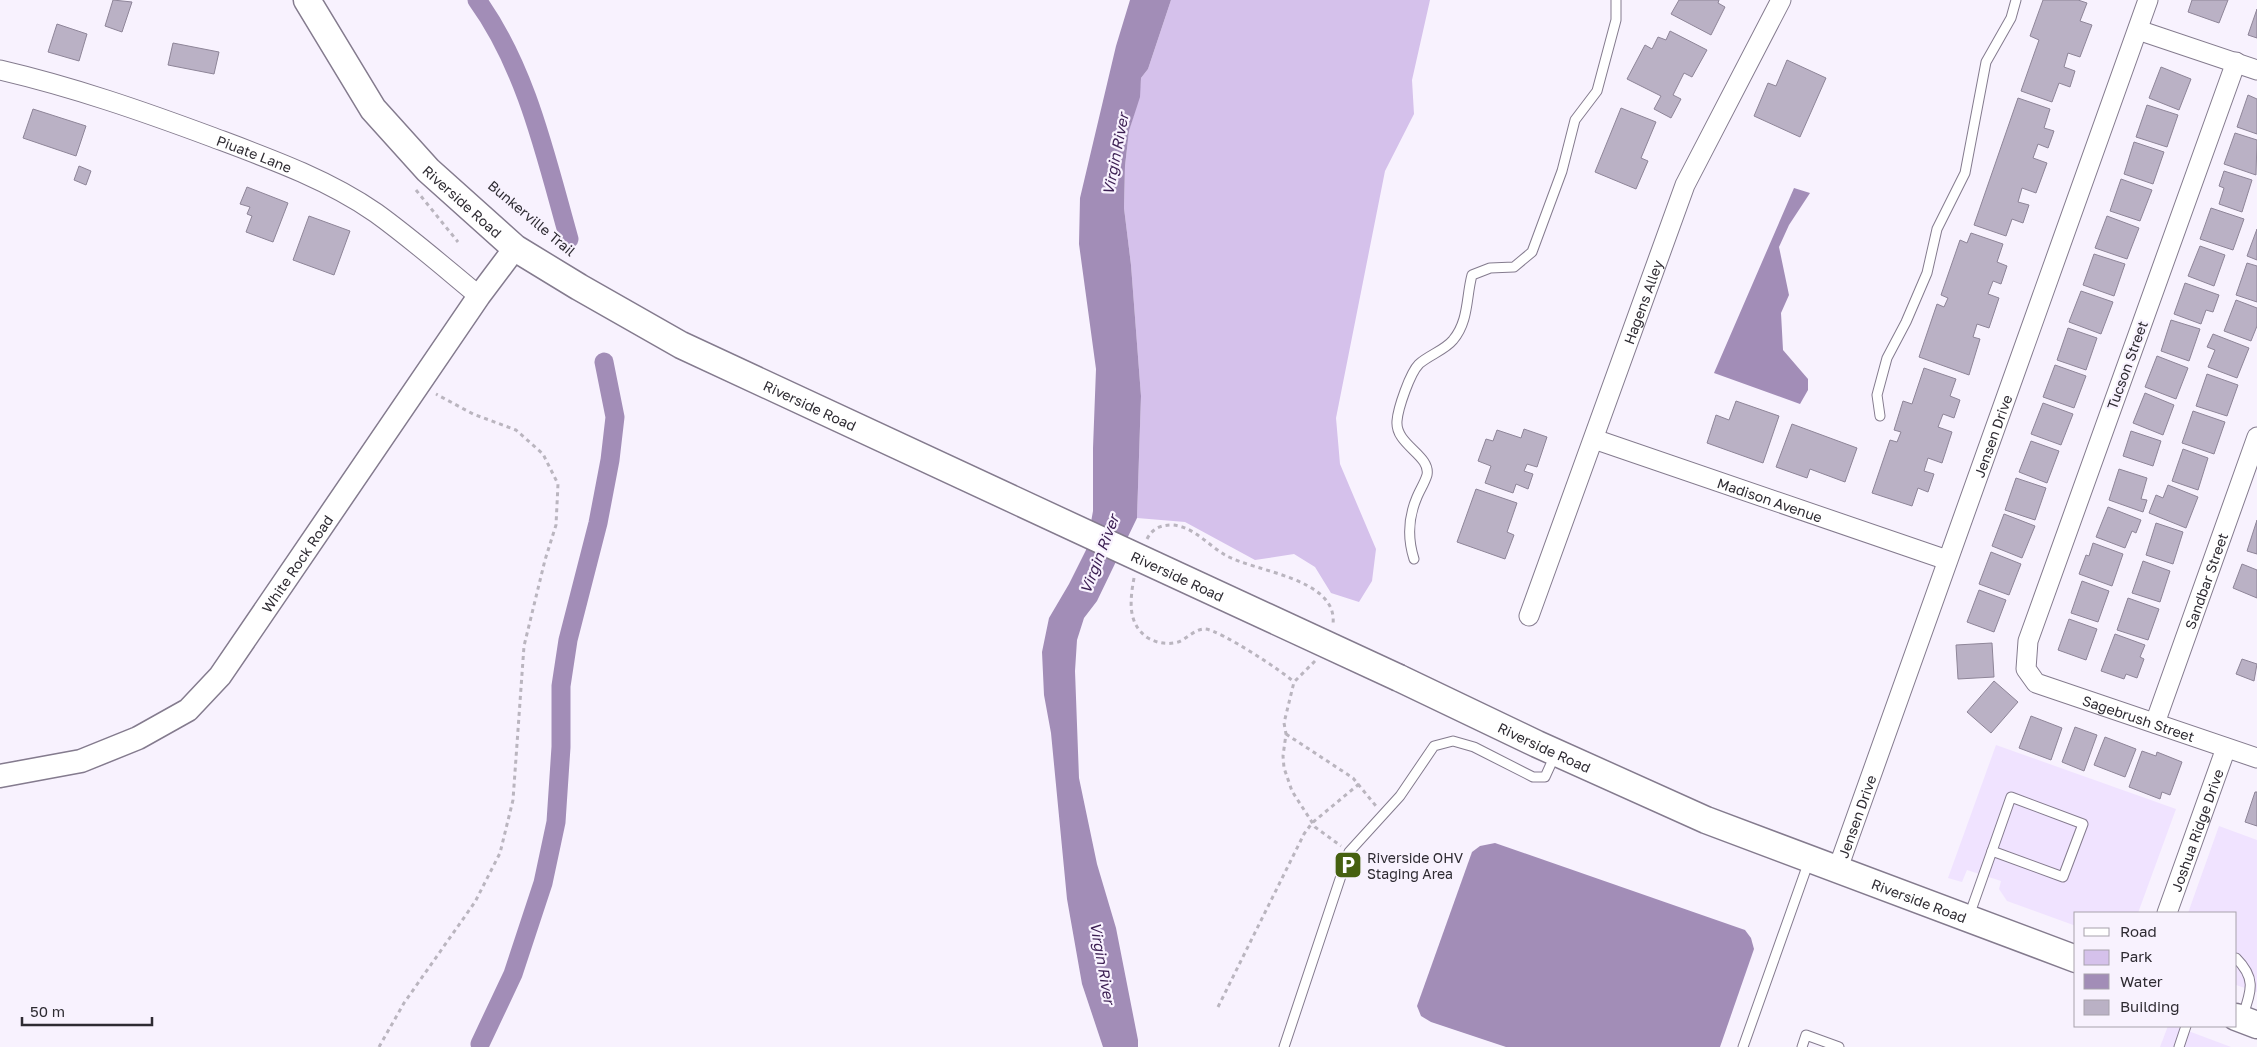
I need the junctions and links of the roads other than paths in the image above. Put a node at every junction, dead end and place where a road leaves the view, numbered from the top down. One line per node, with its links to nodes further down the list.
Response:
1 (308, 0): 10 (main road, Riverside Road)
2 (1616, 0): 15 (lane)
3 (1781, 0): 14 (street, Hagens Alley)
4 (2016, 0): 12 (lane)
5 (2148, 0): 6 (street, Jensen Drive)
6 (2138, 30): 7 (street); 16 (street, Jensen Drive)
7 (2236, 62): 9 (street); 18 (street, Tucson Street)
8 (0, 70): 11 (street, Piuate Lane)
9 (2257, 70)
10 (515, 248): 11 (street, White Rock Road); 21 (main road, Riverside Road, bridge)
11 (480, 296): 23 (street, White Rock Road)
12 (1880, 416)
13 (2257, 437): 19 (street, Sandbar Street)
14 (1594, 439): 16 (street, Madison Avenue); 17 (street, Hagens Alley)
15 (1414, 559)
16 (1947, 560): 26 (street, Jensen Drive)
17 (1529, 616)
18 (2026, 669): 19 (street, Sagebrush Street)
19 (2155, 723): 20 (street, Sagebrush Street)
20 (2226, 748): 22 (street, Sagebrush Street); 27 (street, Joshua Ridge Drive)
21 (1556, 753): 25 (main road, Riverside Road); 33 (lane)
22 (2257, 758)
23 (0, 776)
24 (1992, 851): 24 (lane); 28 (lane)
25 (1809, 860): 26 (main road, Riverside Road); 34 (lane)
26 (1838, 870): 28 (main road, Riverside Road)
27 (2167, 912)
28 (1968, 919): 29 (main road, Riverside Road)
29 (2074, 958)
30 (2237, 959): 31 (lane)
31 (2245, 1021)
32 (2186, 1027): 37 (lane)
33 (1284, 1047)
34 (1743, 1047)
35 (1802, 1047): 36 (lane)
36 (1840, 1047)
37 (2179, 1047)

